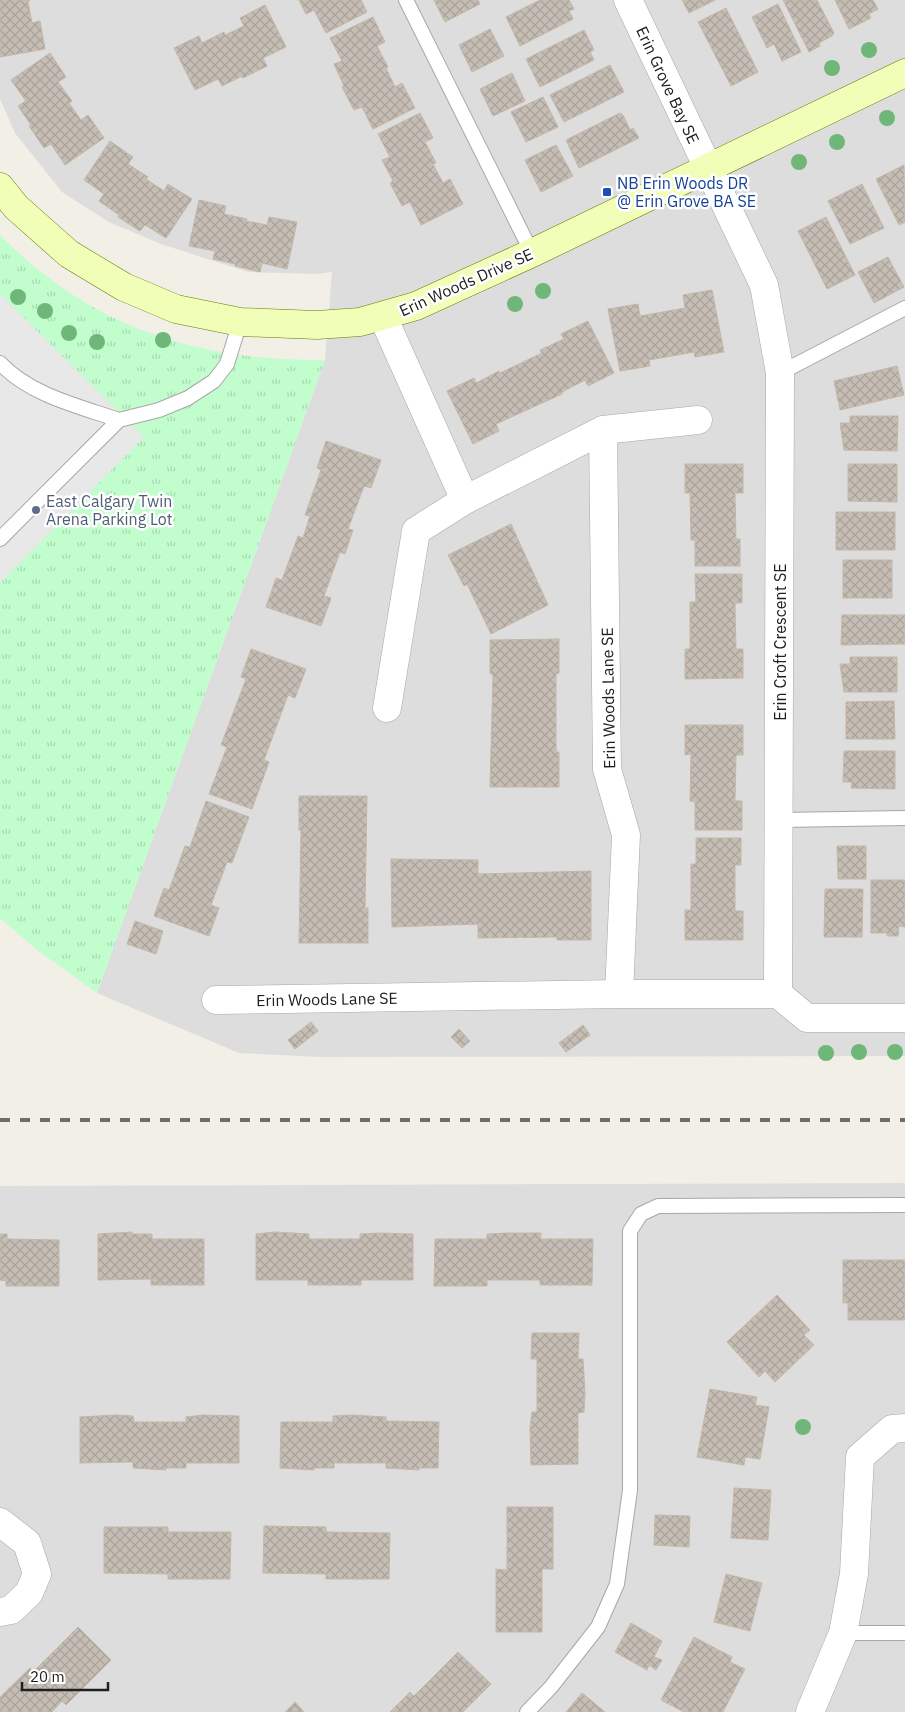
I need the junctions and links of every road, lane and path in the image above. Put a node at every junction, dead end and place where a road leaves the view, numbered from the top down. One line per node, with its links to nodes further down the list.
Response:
1 (406, 0): 6 (lane)
2 (628, 0): 4 (street, Erin Grove Bay SE)
3 (905, 72): 4 (street, Erin Woods Drive SE)
4 (707, 170): 6 (street, Erin Woods Drive SE); 11 (street, Erin Croft Crescent SE)
5 (0, 187): 9 (street, Erin Woods Drive SE)
6 (532, 253): 8 (street, Erin Woods Drive SE)
7 (905, 308): 11 (lane)
8 (383, 317): 9 (street, Erin Woods Drive SE); 15 (street)
9 (240, 322): 12 (lane)
10 (0, 363): 12 (lane)
11 (780, 374): 19 (street, Erin Croft Crescent SE)
12 (119, 420): 16 (lane)
13 (698, 420): 14 (street)
14 (603, 430): 15 (street); 20 (street, Erin Woods Lane SE)
15 (466, 500): 17 (street)
16 (0, 539)
17 (387, 708)
18 (905, 818): 19 (lane)
19 (780, 820): 21 (street, Erin Croft Crescent SE)
20 (619, 994): 21 (street, Erin Woods Lane SE); 22 (street, Erin Woods Lane SE)
21 (778, 994): 23 (street)
22 (216, 1000)
23 (905, 1018)
24 (905, 1205): 30 (lane)
25 (905, 1428): 28 (street)
26 (0, 1522): 27 (street)
27 (0, 1612)
28 (843, 1633): 29 (lane); 31 (street)
29 (905, 1633)
30 (527, 1712)
31 (810, 1712)

